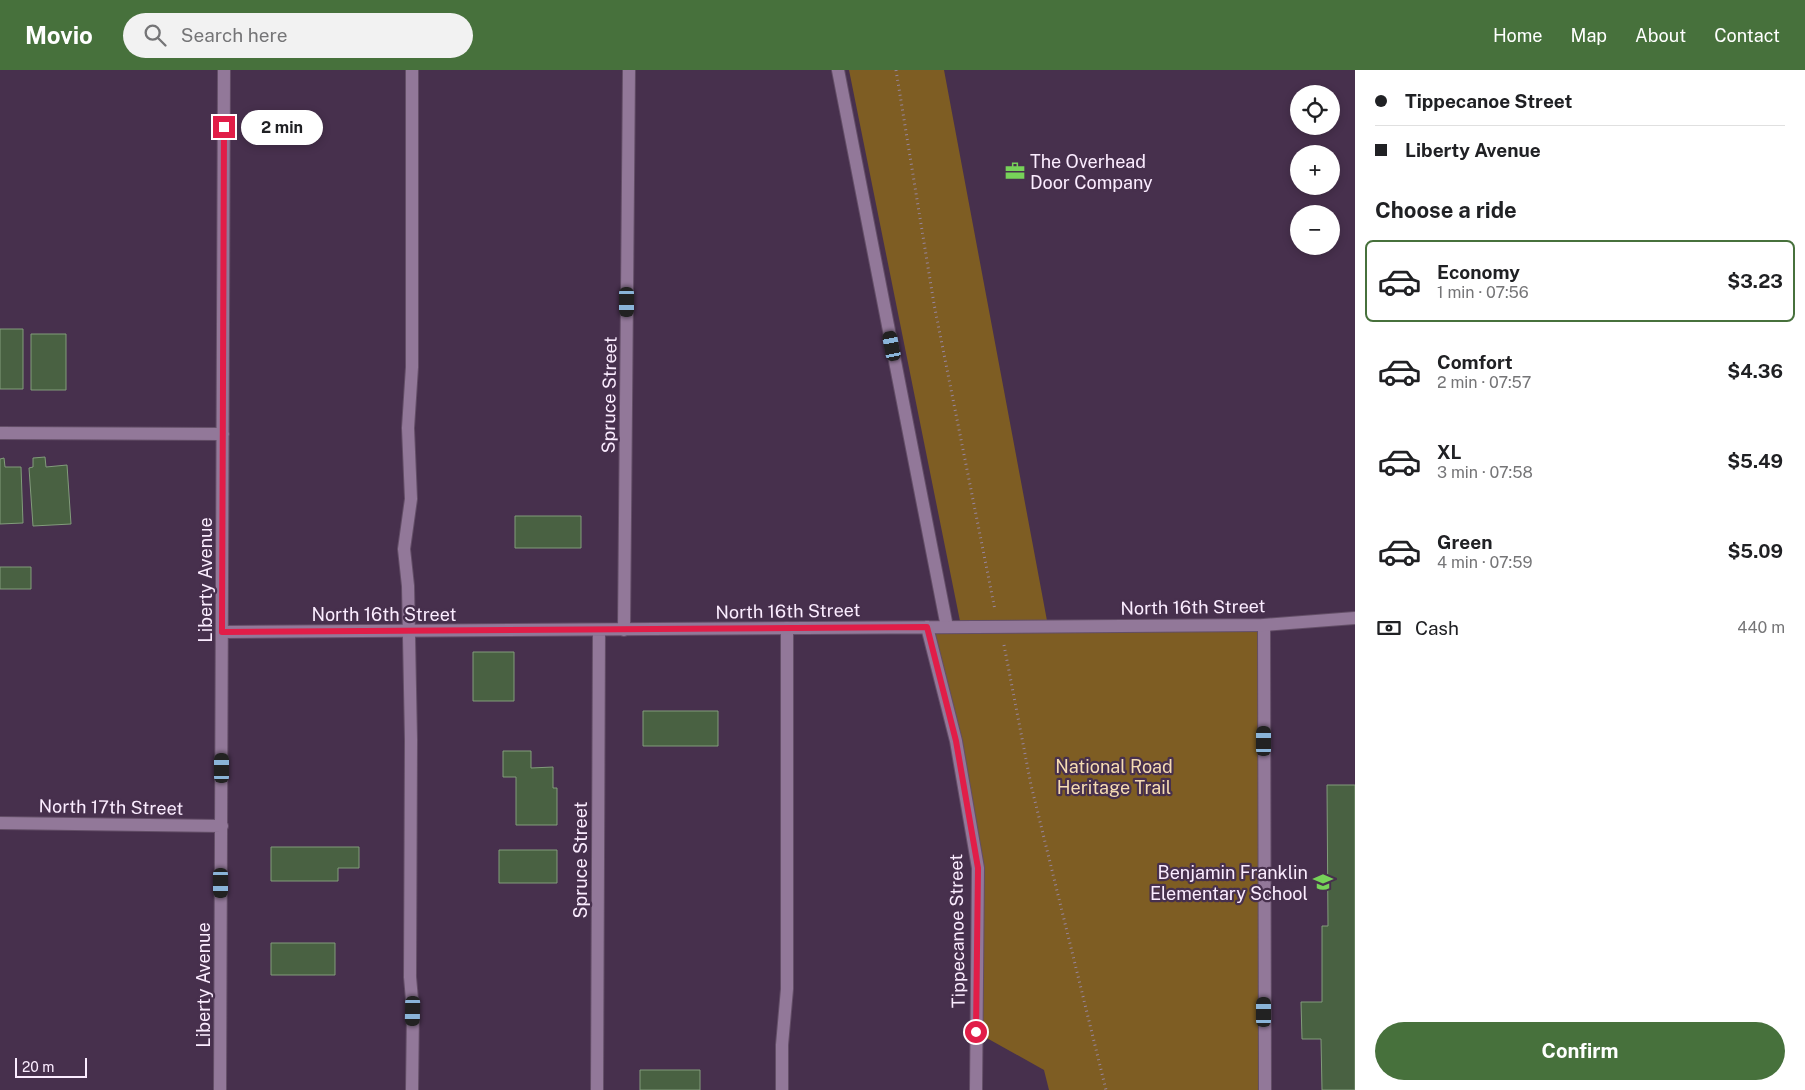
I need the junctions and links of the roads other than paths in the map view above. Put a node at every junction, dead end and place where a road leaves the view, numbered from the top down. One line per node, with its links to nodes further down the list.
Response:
1 (224, 70): 6 (street, Liberty Avenue)
2 (412, 70): 14 (street)
3 (629, 70): 13 (street, Spruce Street)
4 (838, 70): 10 (street)
5 (0, 433): 6 (street)
6 (223, 434): 15 (street, Liberty Avenue)
7 (1355, 618): 8 (street, North 16th Street)
8 (1264, 625): 10 (street, North 16th Street); 23 (street)
9 (927, 627): 10 (street, North 16th Street); 11 (street, North 16th Street); 22 (street, Tippecanoe Street)
10 (946, 627)
11 (787, 628): 13 (street, North 16th Street); 21 (street)
12 (599, 630): 13 (street, North 16th Street); 14 (street, North 16th Street); 20 (street, Spruce Street)
13 (624, 630)
14 (408, 631): 15 (street, North 16th Street); 19 (street)
15 (222, 632): 17 (street, Liberty Avenue)
16 (0, 823): 17 (street, North 17th Street)
17 (222, 826): 18 (street, Liberty Avenue)
18 (220, 1090)
19 (412, 1090)
20 (597, 1090)
21 (782, 1090)
22 (976, 1090)
23 (1265, 1090)

